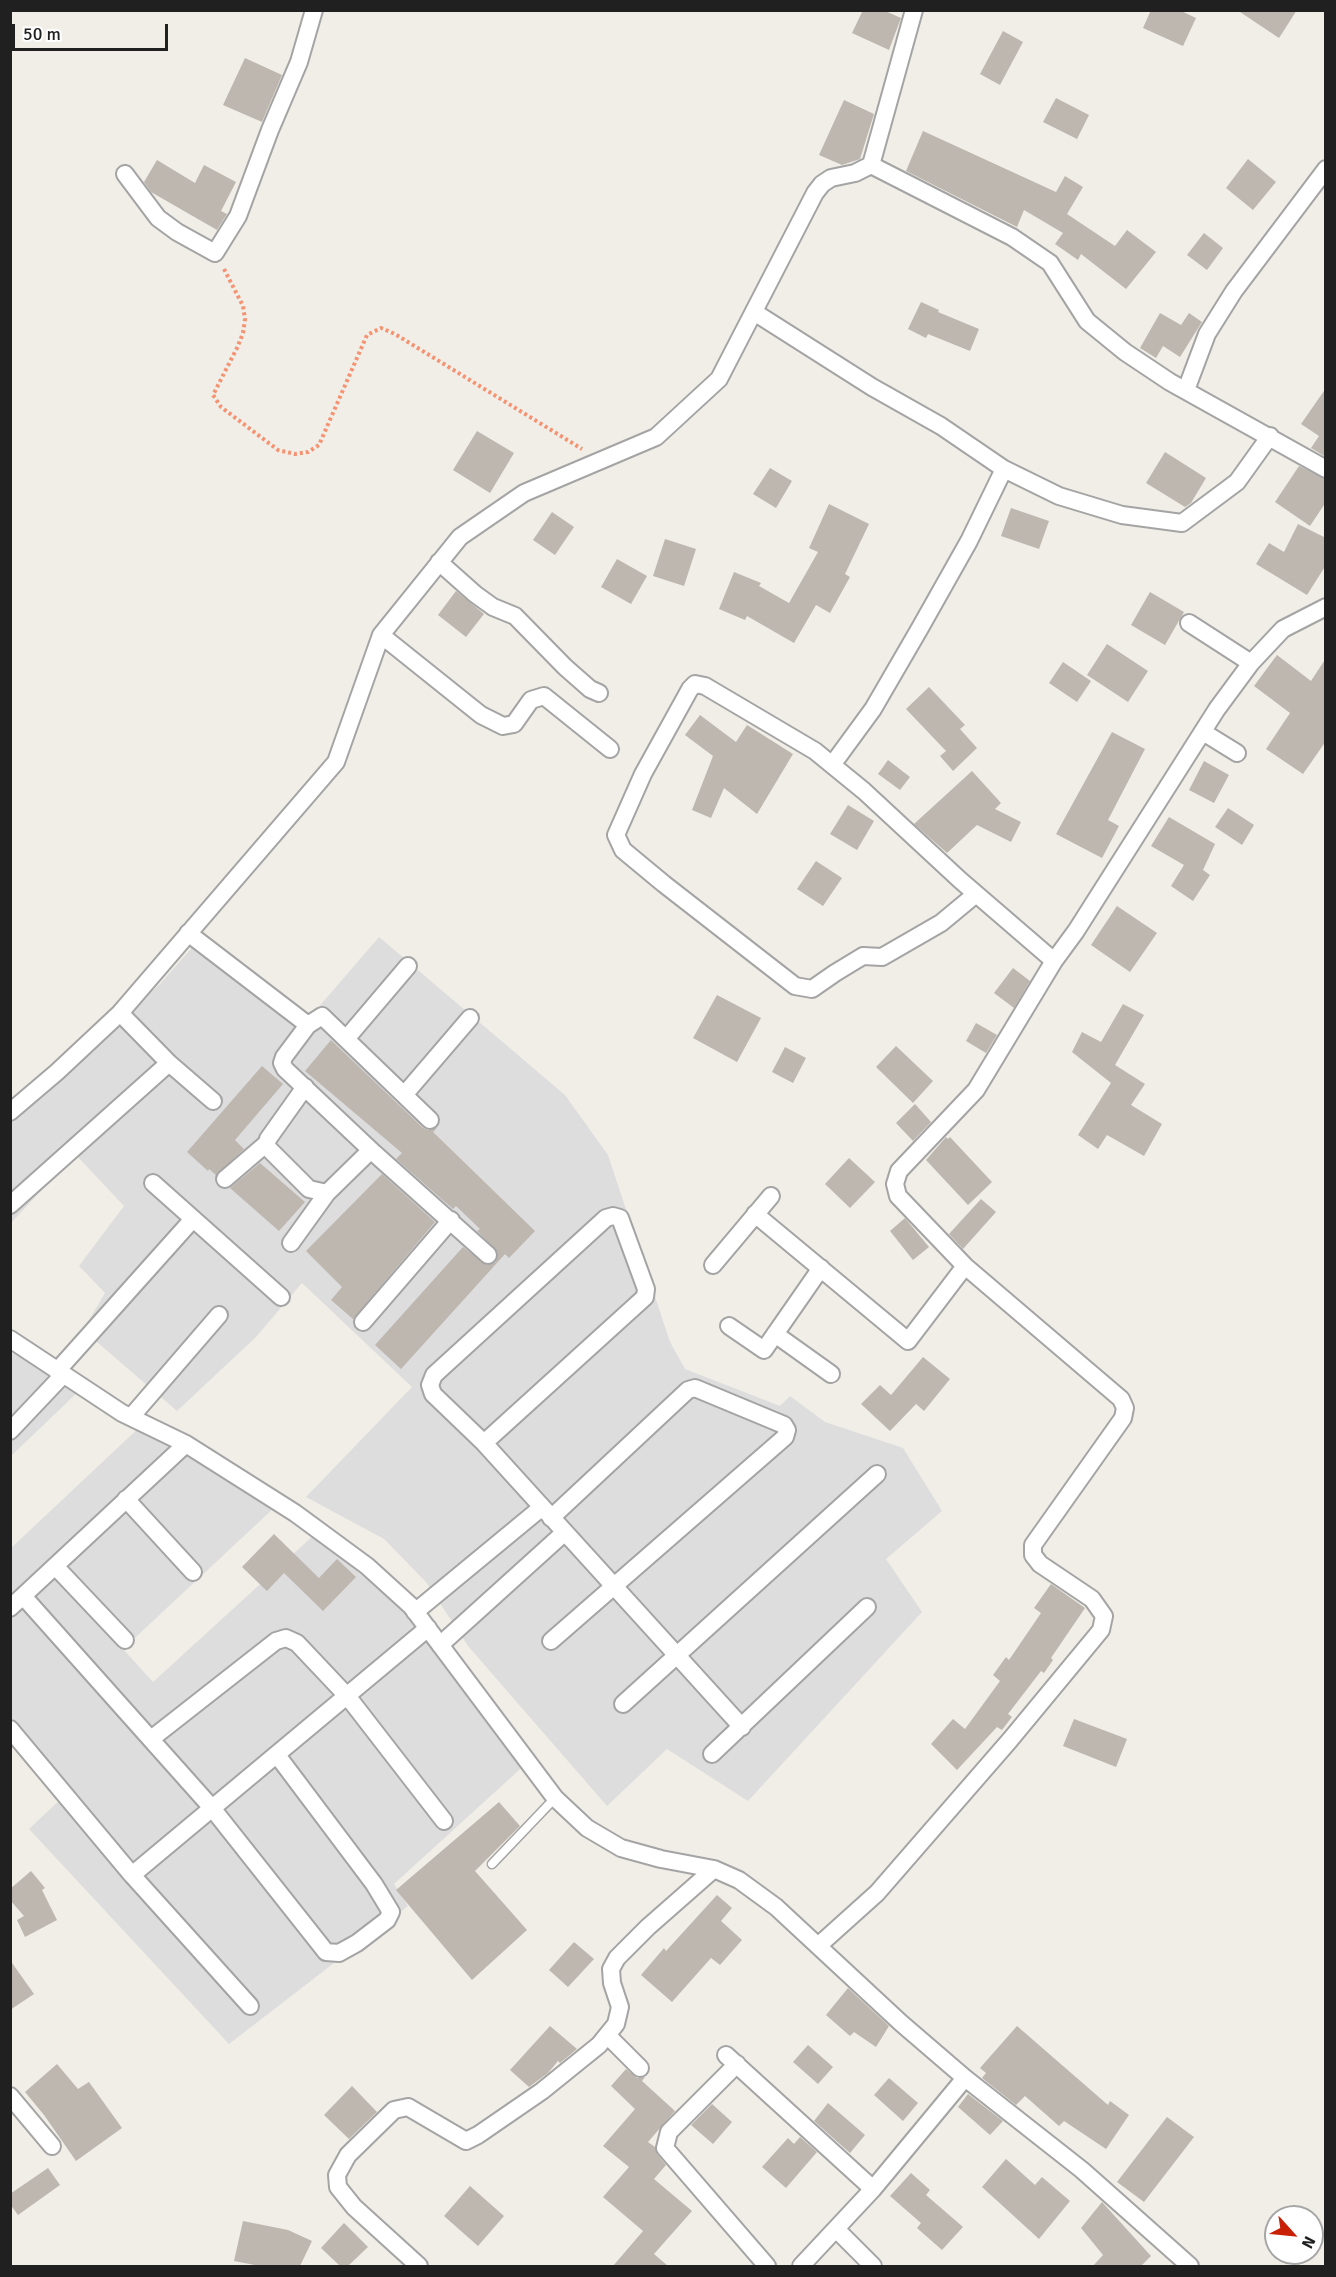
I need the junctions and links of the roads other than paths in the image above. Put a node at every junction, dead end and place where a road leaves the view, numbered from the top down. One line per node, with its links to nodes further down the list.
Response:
1 (314, 10): 5 (street)
2 (914, 10): 3 (street)
3 (871, 165): 6 (street); 7 (street)
4 (1326, 169): 7 (street)
5 (125, 174)
6 (754, 312): 9 (street); 11 (street)
7 (1186, 390): 8 (street)
8 (1270, 436): 9 (street); 10 (street)
9 (1004, 469): 20 (street)
10 (1326, 469)
11 (440, 562): 14 (street); 16 (street)
12 (1326, 607): 15 (street)
13 (1189, 623): 15 (street)
14 (381, 635): 18 (street); 22 (street)
15 (1251, 663): 17 (street)
16 (599, 693)
17 (1203, 732): 19 (street); 23 (street)
18 (610, 749)
19 (1237, 753)
20 (832, 765): 21 (street); 21 (street)
21 (976, 894): 23 (street)
22 (188, 933): 25 (street); 27 (street)
23 (1054, 961): 48 (street)
24 (408, 966): 28 (street)
25 (120, 1013): 29 (street); 33 (street)
26 (470, 1018): 31 (street)
27 (308, 1025): 28 (street); 30 (street)
28 (346, 1039): 31 (street)
29 (169, 1063): 32 (street); 41 (street)
30 (305, 1087): 35 (street); 36 (street)
31 (404, 1095): 34 (street)
32 (213, 1101)
33 (10, 1112)
34 (430, 1120)
35 (267, 1143): 37 (street); 39 (street)
36 (371, 1150): 39 (street); 44 (street)
37 (225, 1179)
38 (153, 1183): 43 (street)
39 (327, 1193): 45 (street)
40 (771, 1196): 42 (street)
41 (10, 1204)
42 (755, 1214): 47 (street); 49 (street)
43 (193, 1219): 50 (street); 56 (street)
44 (451, 1220): 46 (street); 52 (street)
45 (291, 1244)
46 (488, 1255)
47 (713, 1265)
48 (965, 1266): 49 (street); 91 (street)
49 (821, 1268): 54 (street)
50 (281, 1298)
51 (219, 1315): 58 (street)
52 (363, 1322)
53 (729, 1326): 54 (street)
54 (775, 1334): 57 (street)
55 (10, 1339): 56 (street)
56 (60, 1373): 58 (street); 59 (street)
57 (831, 1374)
58 (130, 1417): 60 (street)
59 (10, 1431)
60 (186, 1443): 63 (street); 72 (street)
61 (484, 1443): 61 (street); 64 (street)
62 (877, 1474): 77 (street)
63 (126, 1499): 66 (street); 67 (street)
64 (546, 1513): 65 (street); 68 (street); 72 (street)
65 (565, 1533): 68 (street); 76 (street)
66 (55, 1566): 69 (street); 74 (street)
67 (194, 1572)
68 (614, 1586): 75 (street); 77 (street)
69 (23, 1596): 71 (street); 82 (street)
70 (867, 1607): 80 (street)
71 (10, 1608)
72 (415, 1612): 73 (street)
73 (428, 1628): 76 (street); 78 (street)
74 (125, 1640)
75 (551, 1641)
76 (440, 1645): 85 (street)
77 (678, 1656): 79 (street); 80 (street)
78 (348, 1697): 82 (street); 84 (street); 87 (street)
79 (623, 1704)
80 (742, 1727): 83 (street)
81 (10, 1729): 90 (street)
82 (151, 1739): 86 (street)
83 (712, 1754)
84 (277, 1755): 86 (street); 86 (street)
85 (555, 1798): 88 (lane); 89 (street)
86 (212, 1808): 90 (street)
87 (444, 1821)
88 (492, 1864)
89 (714, 1869): 91 (street); 93 (street)
90 (132, 1875): 92 (street)
91 (818, 1946): 95 (street)
92 (250, 2006)
93 (607, 2035): 94 (street); 100 (street)
94 (640, 2068)
95 (965, 2078): 98 (street); 104 (street)
96 (10, 2096): 97 (street)
97 (52, 2146)
98 (873, 2189): 99 (street); 101 (street)
99 (836, 2229): 102 (street); 103 (street)
100 (419, 2266)
101 (767, 2266)
102 (801, 2266)
103 (873, 2266)
104 (1190, 2266)

